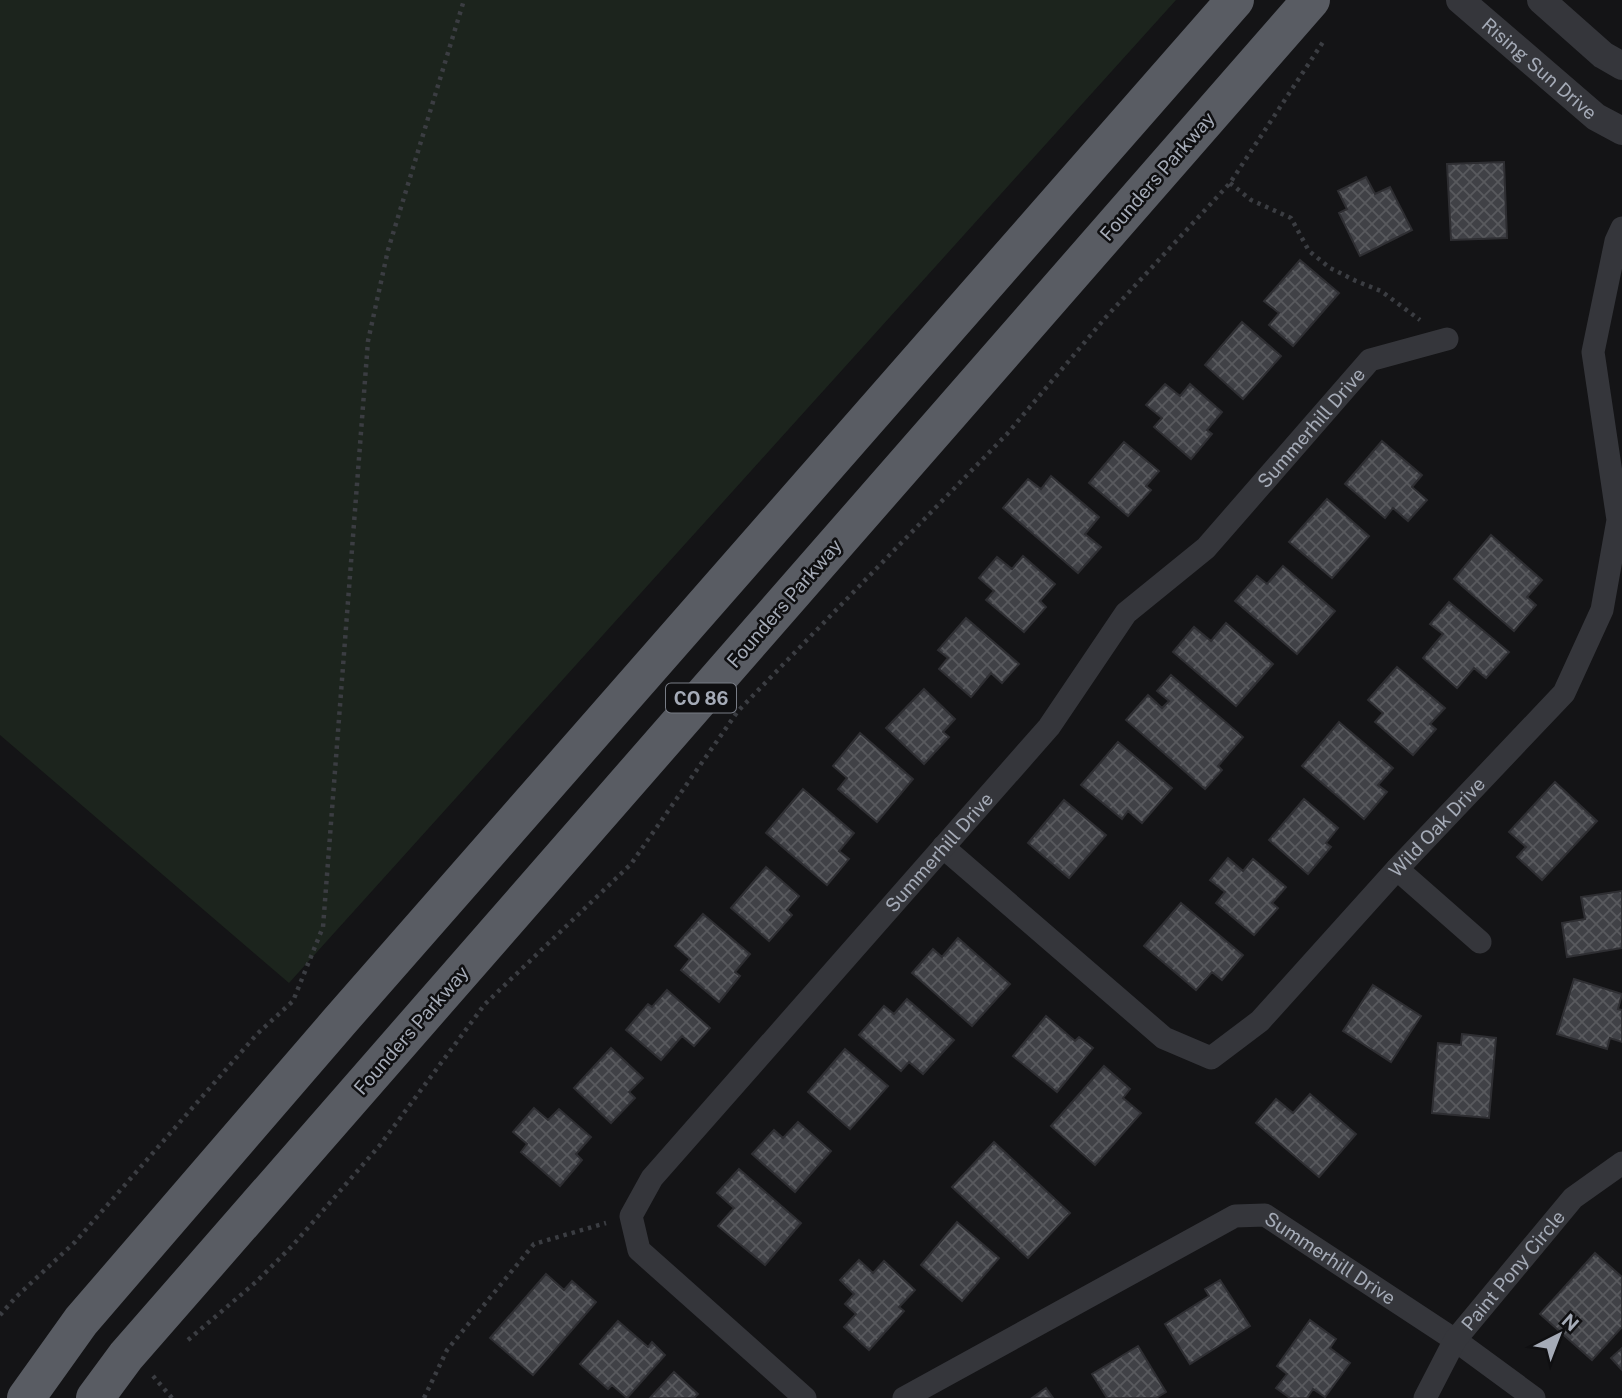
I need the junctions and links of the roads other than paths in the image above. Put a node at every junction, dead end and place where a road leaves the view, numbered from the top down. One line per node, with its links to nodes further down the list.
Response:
1 (1235, 0): 14 (highway, CO 86)
2 (1311, 0): 15 (highway, Founders Parkway / CO 86)
3 (1460, 0): 6 (street, Rising Sun Drive)
4 (1541, 0): 5 (street)
5 (1622, 66)
6 (1622, 131)
7 (1622, 228): 10 (street, Wild Oak Drive)
8 (1447, 339): 9 (street, Summerhill Drive)
9 (943, 847): 10 (street, Wild Oak Drive); 16 (street, Summerhill Drive)
10 (1397, 869): 11 (street)
11 (1480, 942)
12 (1622, 1163): 13 (street, Paint Pony Circle)
13 (1455, 1340): 17 (street, Summerhill Drive); 18 (street, Paint Pony Circle); 19 (street, Summerhill Drive)
14 (26, 1398)
15 (95, 1398)
16 (805, 1398)
17 (904, 1398)
18 (1426, 1398)
19 (1534, 1398)

